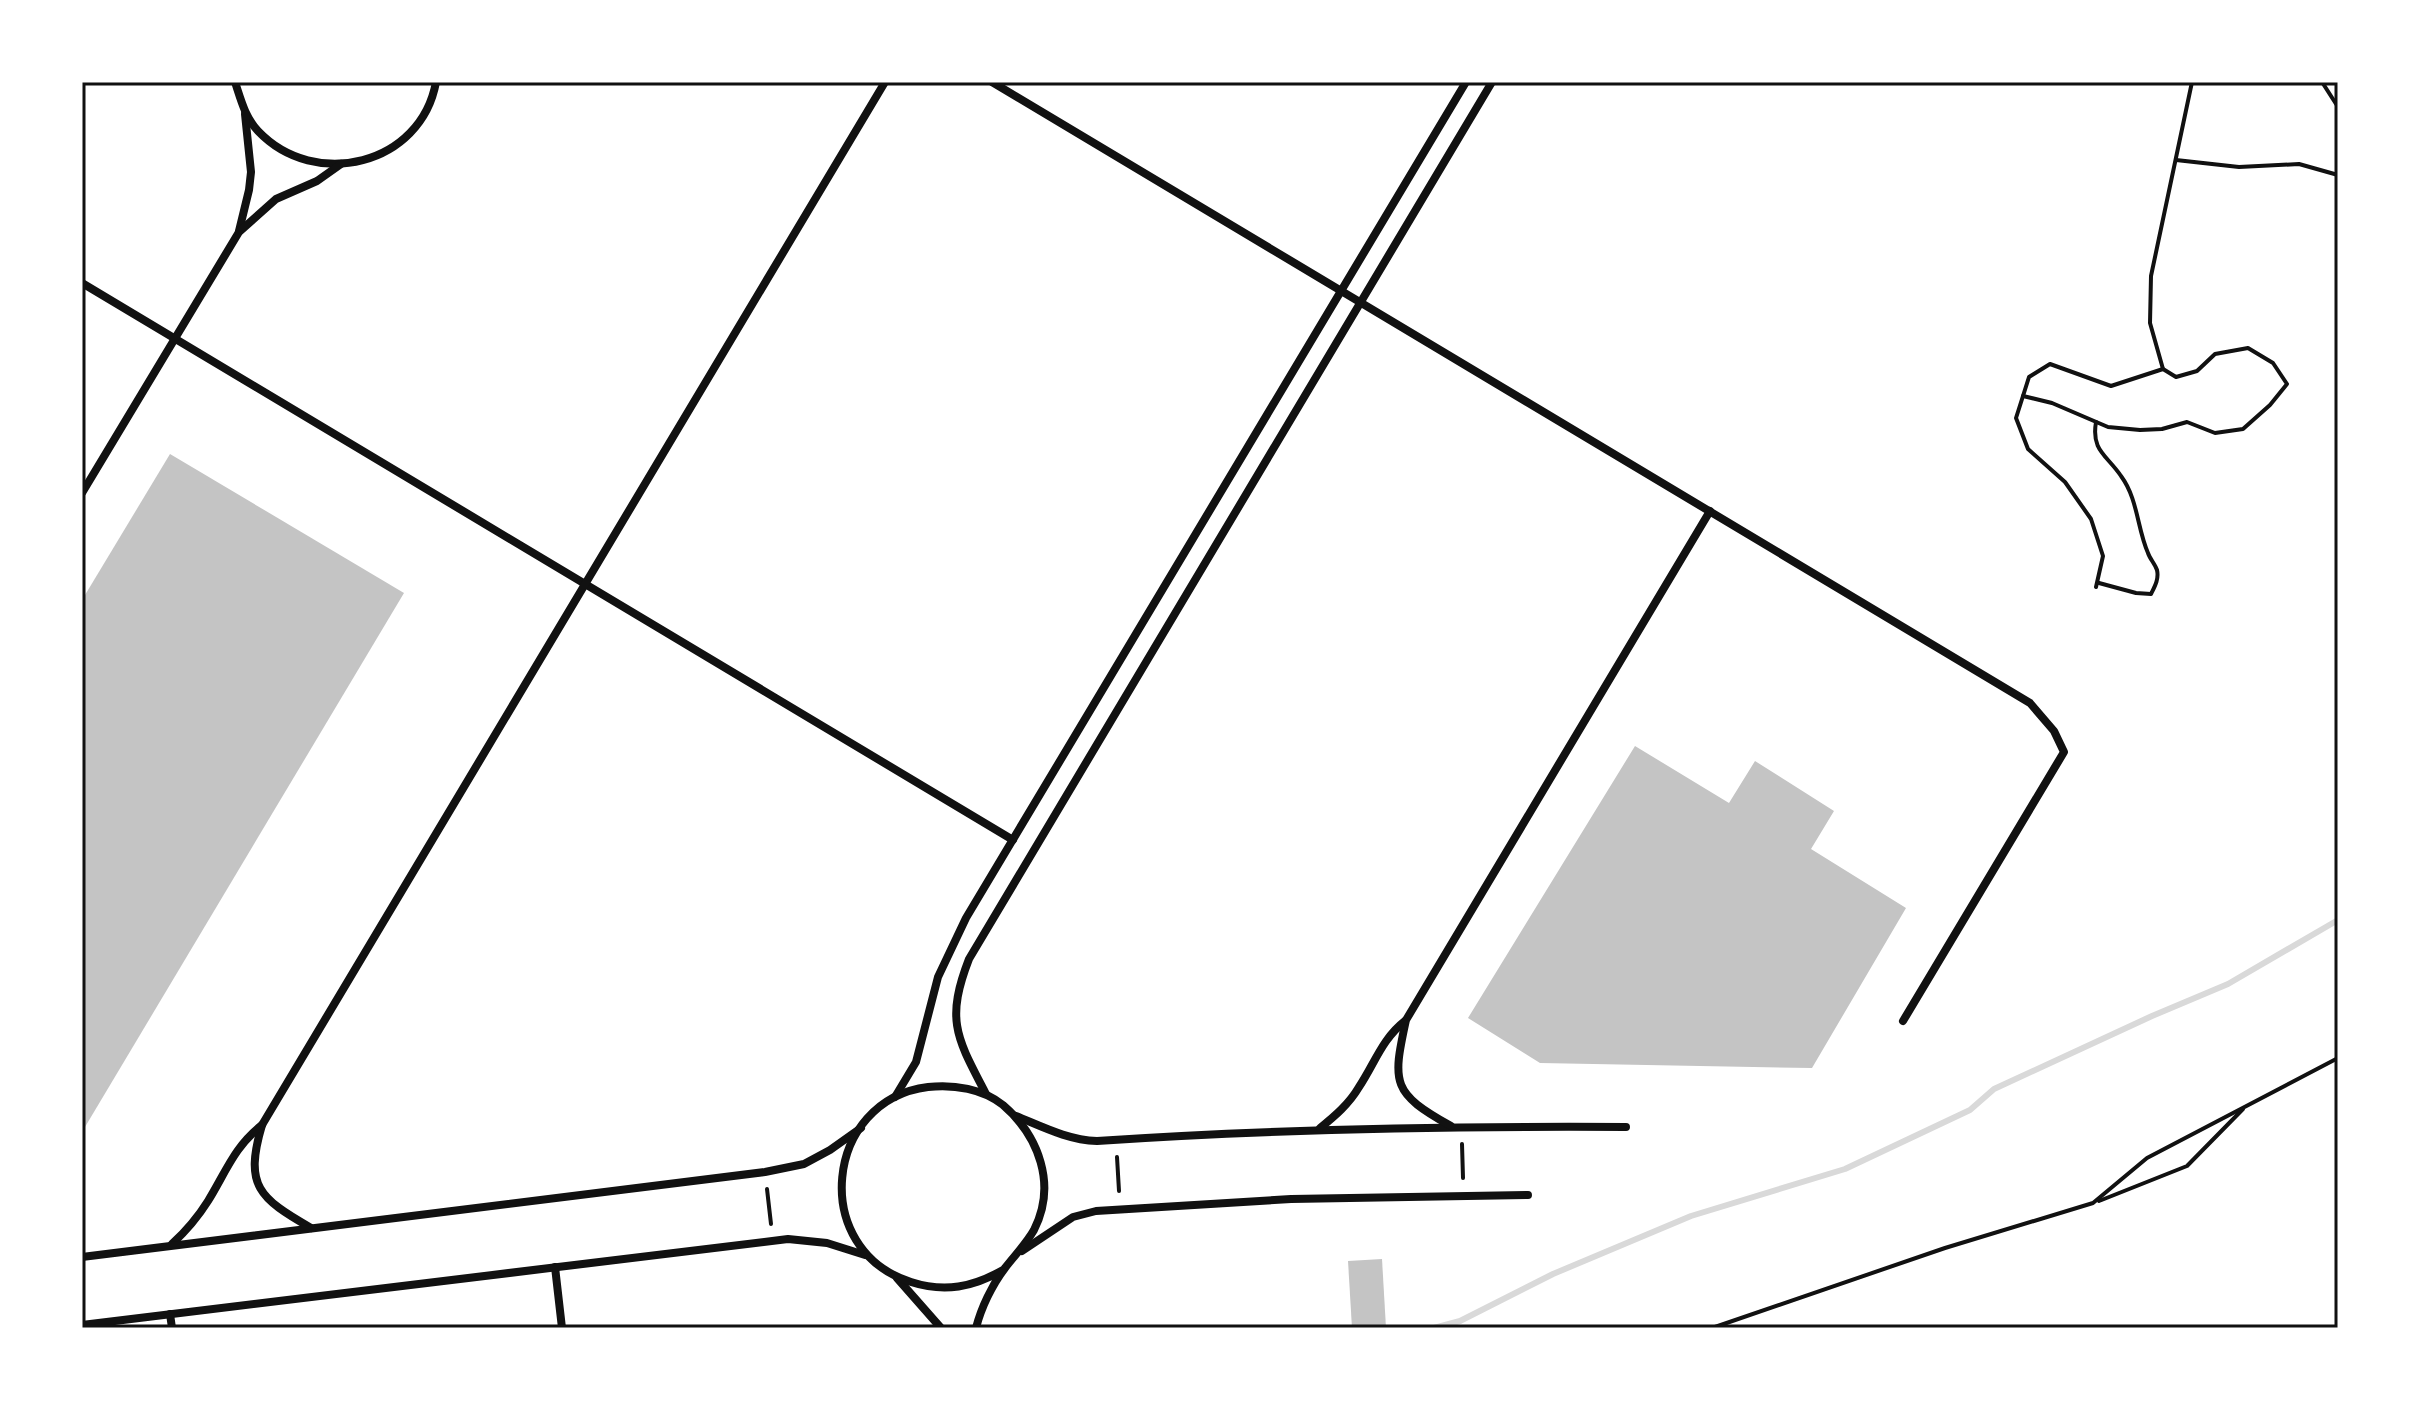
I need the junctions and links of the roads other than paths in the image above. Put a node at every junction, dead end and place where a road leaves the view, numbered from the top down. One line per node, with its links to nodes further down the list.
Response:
1 (235, 82): 7 (street)
2 (436, 82): 8 (street)
3 (885, 82): 16 (street)
4 (992, 82): 11 (street)
5 (1466, 82): 11 (street)
6 (1492, 82): 12 (street)
7 (245, 114): 8 (street); 9 (street)
8 (341, 164): 9 (street)
9 (239, 232): 13 (street)
10 (82, 283): 13 (street)
11 (1342, 293): 12 (street); 17 (street)
12 (1359, 303): 15 (street); 20 (street)
13 (174, 339): 14 (street); 16 (street)
14 (82, 493)
15 (1710, 511): 18 (street); 19 (street)
16 (585, 584): 17 (street); 23 (street)
17 (1013, 840): 21 (street)
18 (1406, 1020): 24 (street); 27 (street)
19 (1903, 1021)
20 (986, 1094): 21 (street); 22 (street)
21 (895, 1097): 26 (street)
22 (1014, 1115): 27 (street); 31 (street)
23 (262, 1125): 29 (street); 30 (street)
24 (1451, 1126): 25 (street); 27 (street)
25 (1626, 1127)
26 (861, 1128): 29 (street); 32 (street)
27 (1319, 1129)
28 (1528, 1195): 31 (street)
29 (311, 1228): 30 (street)
30 (172, 1244): 33 (street)
31 (1018, 1253): 35 (street)
32 (865, 1255): 34 (street); 36 (street)
33 (82, 1257)
34 (555, 1267): 37 (street); 40 (street)
35 (1003, 1270): 36 (street); 42 (street)
36 (896, 1278): 41 (street)
37 (170, 1314): 38 (street); 39 (street)
38 (82, 1325)
39 (172, 1328)
40 (562, 1328)
41 (941, 1328)
42 (976, 1328)

